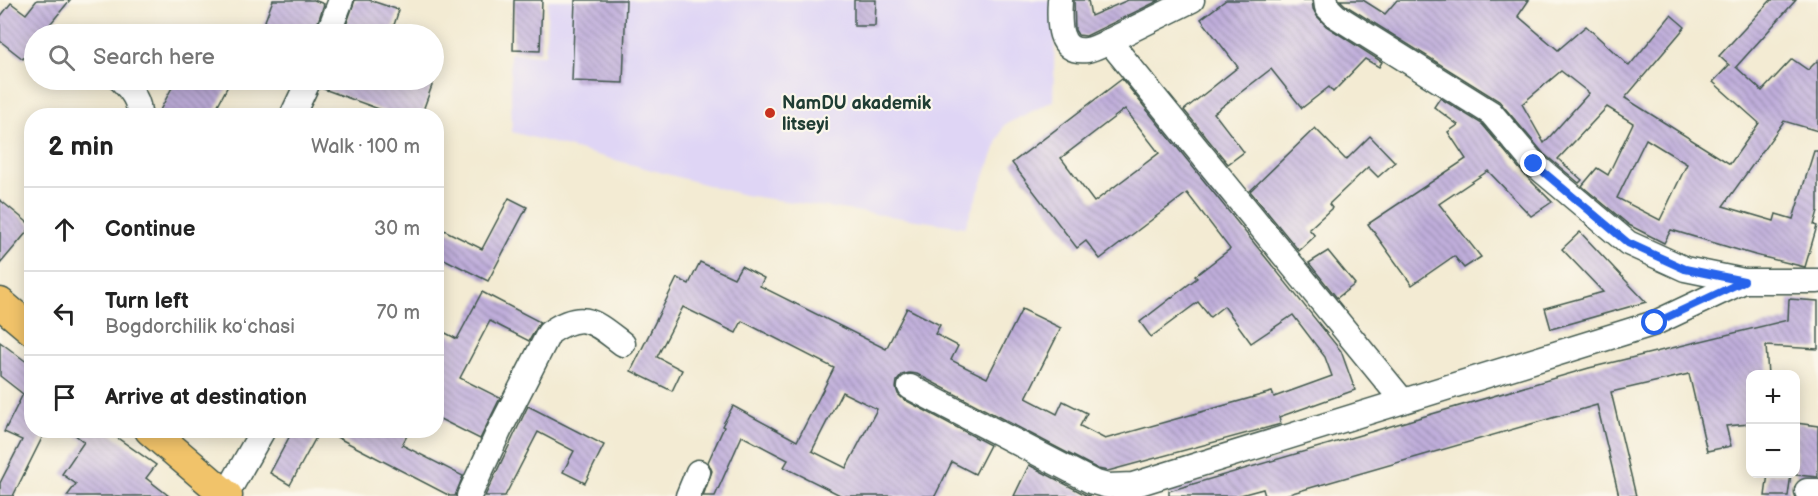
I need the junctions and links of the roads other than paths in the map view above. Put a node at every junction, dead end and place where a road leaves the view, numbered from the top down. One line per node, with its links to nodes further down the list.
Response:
1 (341, 0): 5 (street)
2 (1060, 0): 6 (street)
3 (1192, 0): 6 (street)
4 (1326, 0): 11 (street)
5 (332, 24)
6 (1109, 41): 17 (street)
7 (131, 90): 9 (street)
8 (304, 90): 10 (street)
9 (140, 108)
10 (296, 108)
11 (1744, 281): 12 (street); 17 (street)
12 (1818, 281)
13 (0, 303): 14 (main road)
14 (24, 318)
15 (622, 344): 22 (street)
16 (910, 387): 17 (street)
17 (1402, 400)
18 (159, 438): 21 (main road)
19 (259, 438): 21 (street)
20 (698, 472): 23 (street)
21 (227, 496)
22 (469, 496)
23 (688, 496)

